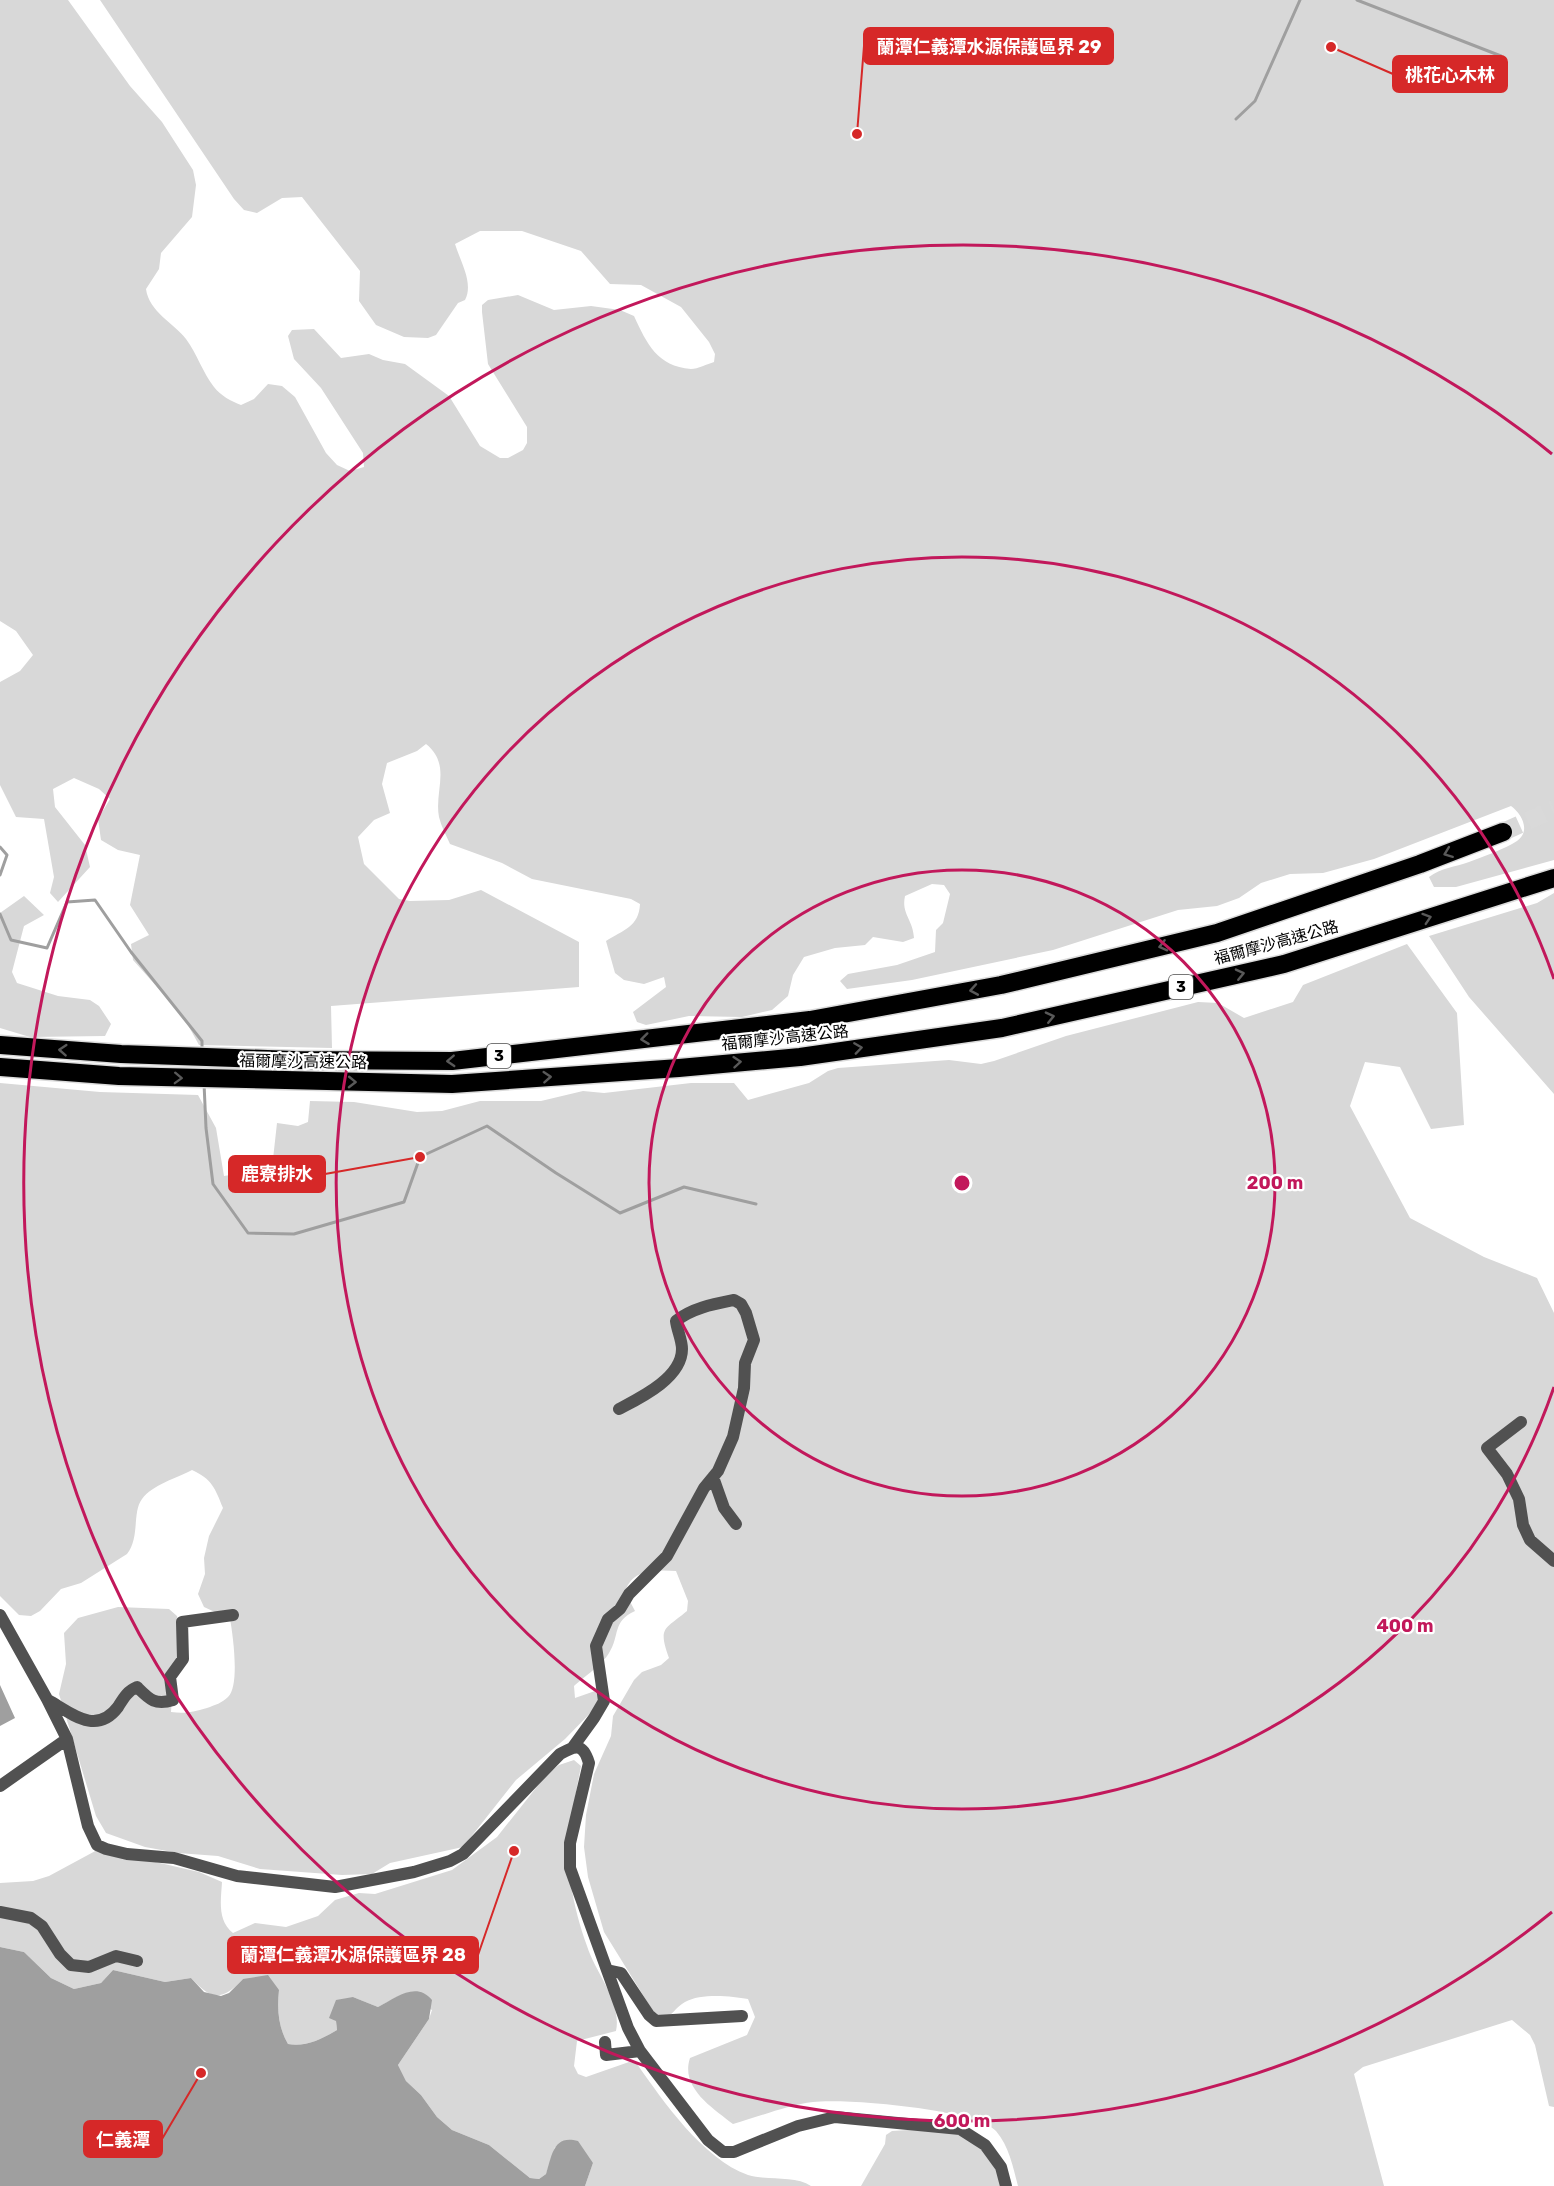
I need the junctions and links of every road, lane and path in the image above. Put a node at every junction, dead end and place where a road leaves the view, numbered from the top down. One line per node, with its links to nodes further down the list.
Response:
1 (1503, 832): 3 (highway, 福爾摩沙高速公路 / 3, one-way to 3)
2 (1554, 878): 4 (highway, 福爾摩沙高速公路 / 3, one-way to 2)
3 (0, 1045)
4 (0, 1067)
5 (618, 1409): 7 (street)
6 (1521, 1422): 9 (street)
7 (713, 1477): 8 (street); 14 (street)
8 (735, 1524)
9 (1554, 1561)
10 (0, 1615): 12 (street)
11 (233, 1616): 12 (street)
12 (47, 1699): 13 (street)
13 (67, 1739): 14 (street); 15 (street)
14 (573, 1747): 18 (street)
15 (0, 1786)
16 (0, 1912): 17 (street)
17 (137, 1961)
18 (607, 1970): 19 (street); 21 (street)
19 (742, 2016)
20 (604, 2042): 21 (street)
21 (640, 2051): 22 (street)
22 (1006, 2186)

